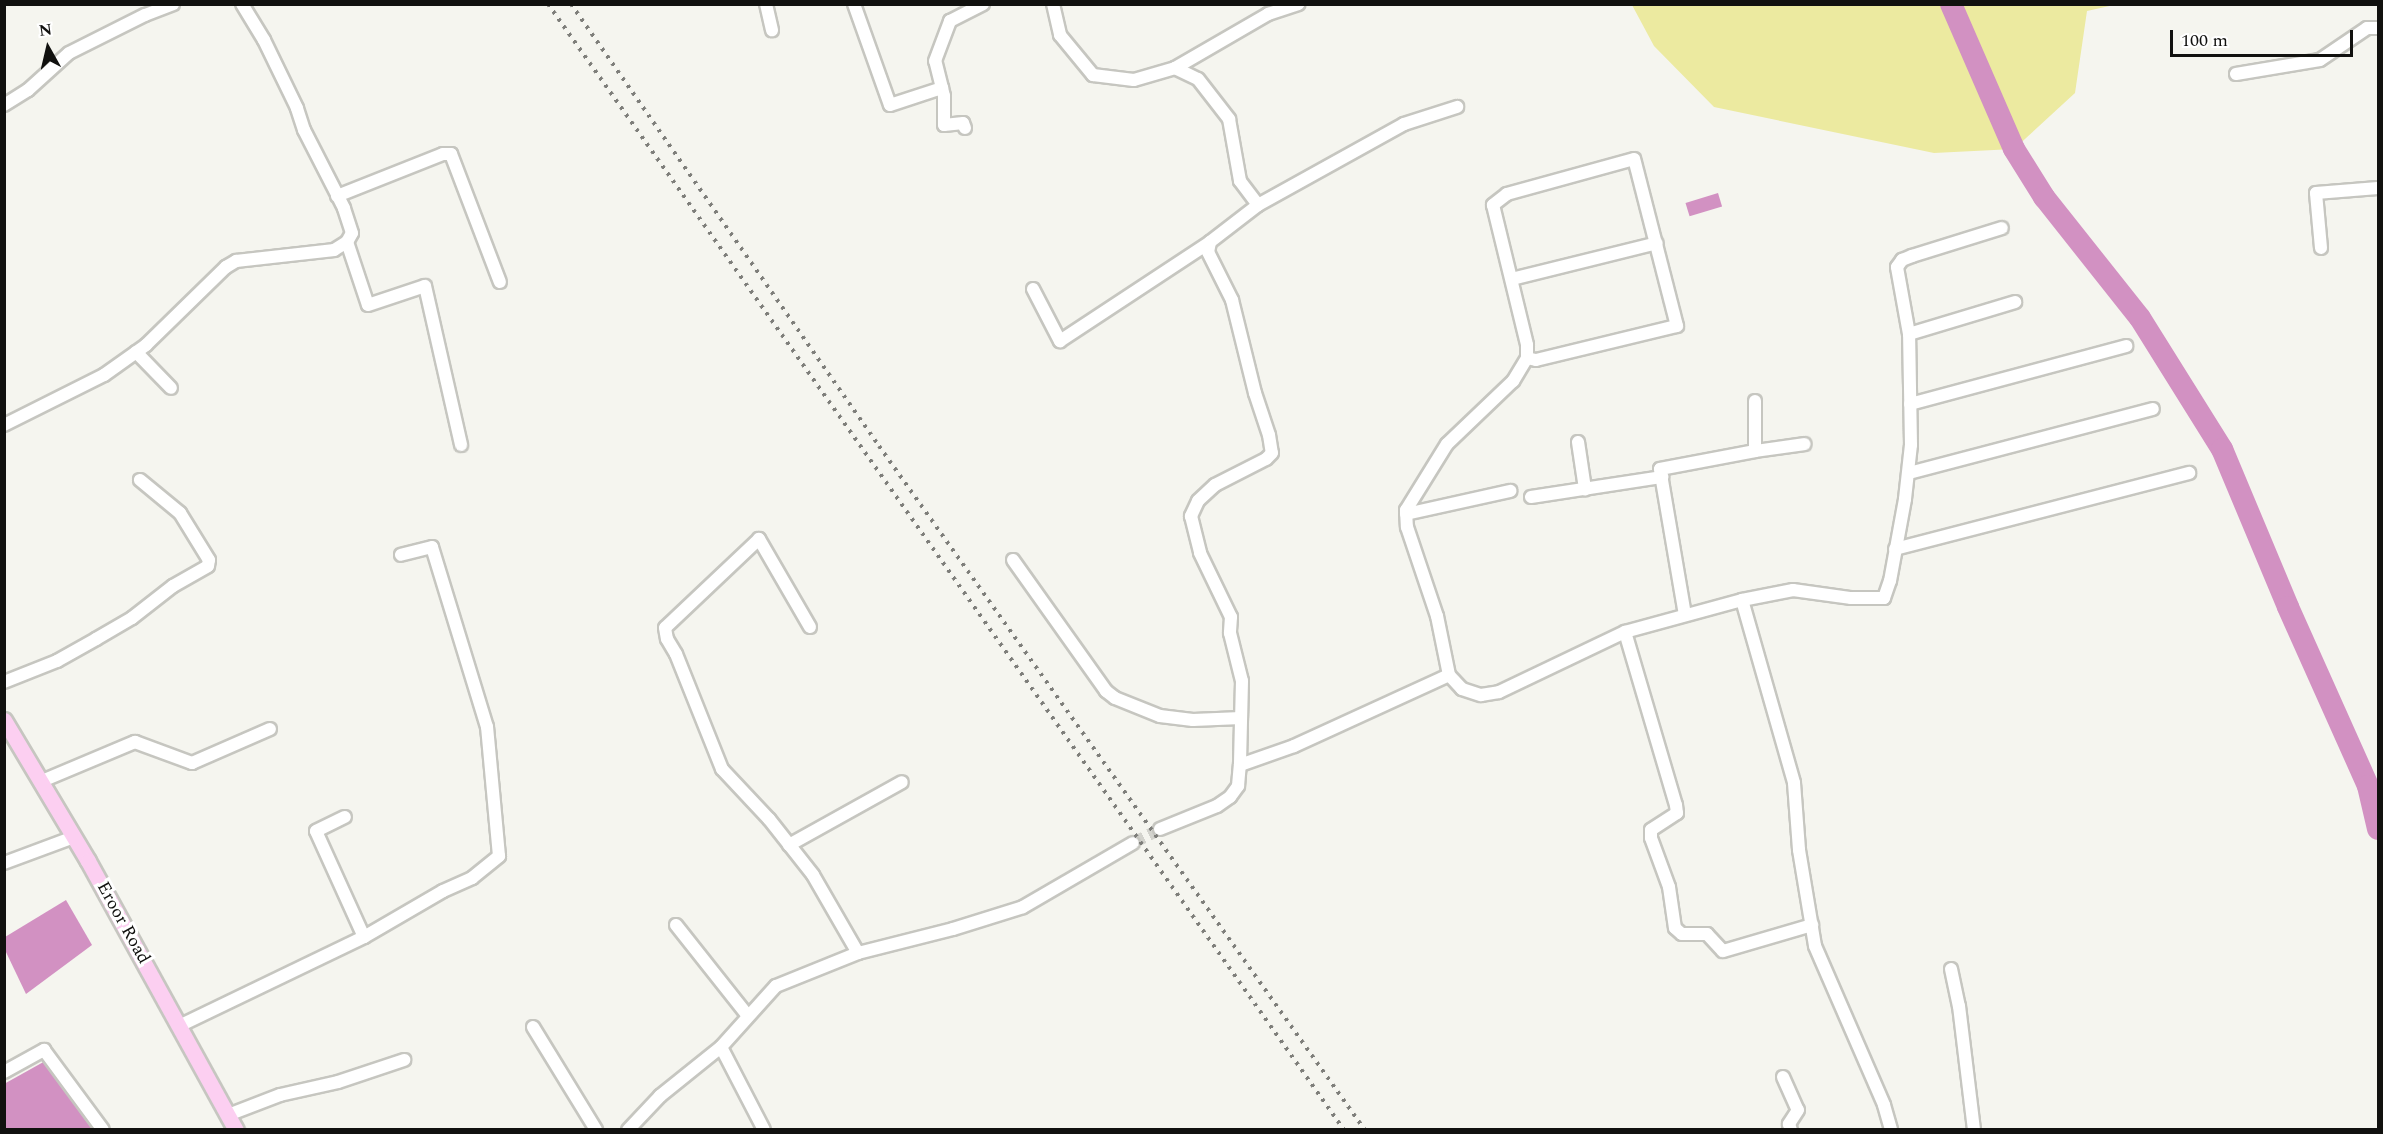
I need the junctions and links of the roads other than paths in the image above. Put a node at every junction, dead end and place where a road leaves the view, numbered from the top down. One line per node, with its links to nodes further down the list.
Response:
1 (173, 4): 13 (street)
2 (242, 4): 17 (street)
3 (766, 4): 9 (street)
4 (854, 4): 12 (street)
5 (983, 4): 12 (street)
6 (1053, 4): 10 (street)
7 (1298, 4): 10 (street)
8 (2379, 28): 11 (street)
9 (772, 30)
10 (1175, 68): 18 (street)
11 (2236, 74)
12 (942, 88): 15 (street)
13 (4, 105)
14 (1457, 107): 18 (street)
15 (965, 128)
16 (2379, 188): 23 (street)
17 (337, 196): 20 (street); 25 (street)
18 (1258, 205): 21 (street)
19 (2002, 228): 28 (street)
20 (347, 242): 30 (street); 39 (street)
21 (1210, 242): 26 (street); 58 (street)
22 (1657, 243): 24 (street); 24 (street); 31 (street)
23 (2321, 248)
24 (1512, 279): 31 (street)
25 (500, 282)
26 (1034, 289)
27 (2015, 302): 28 (street)
28 (1909, 334): 34 (street)
29 (2126, 346): 34 (street)
30 (136, 352): 32 (street); 36 (street)
31 (1527, 358): 48 (street)
32 (171, 388)
33 (1755, 401): 40 (street)
34 (1910, 404): 41 (street)
35 (2152, 410): 41 (street)
36 (4, 425)
37 (1578, 442): 45 (street)
38 (1805, 444): 40 (street)
39 (461, 445)
40 (1755, 452): 43 (street)
41 (1909, 473): 49 (street)
42 (2189, 473): 49 (street)
43 (1662, 477): 45 (street); 53 (street)
44 (140, 480): 57 (street)
45 (1585, 489): 47 (street)
46 (1510, 491): 48 (street)
47 (1531, 497)
48 (1407, 514): 56 (street)
49 (1895, 549): 52 (street)
50 (401, 555): 72 (street)
51 (1013, 560): 58 (street)
52 (1742, 600): 53 (street); 71 (street)
53 (1685, 615): 55 (street)
54 (810, 627): 68 (street)
55 (1625, 632): 56 (street); 71 (street)
56 (1449, 675): 61 (street)
57 (4, 682)
58 (1241, 718): 61 (street)
59 (4, 720): 62 (main road, Eroor Road)
60 (270, 729): 62 (street)
61 (1240, 765): 65 (street)
62 (42, 781): 66 (main road, Eroor Road)
63 (902, 783): 68 (street)
64 (345, 817): 72 (street)
65 (1160, 829)
66 (74, 837): 69 (street); 76 (main road, Eroor Road)
67 (1133, 843): 73 (street)
68 (789, 845): 73 (street)
69 (4, 863)
70 (676, 925): 75 (street)
71 (1812, 926): 89 (street)
72 (364, 937): 76 (street)
73 (858, 953): 75 (street)
74 (1951, 969): 90 (street)
75 (748, 1016): 78 (street)
76 (179, 1026): 82 (main road, Eroor Road)
77 (533, 1027): 85 (street)
78 (721, 1047): 86 (street); 87 (street)
79 (404, 1060): 82 (street)
80 (4, 1072): 83 (street)
81 (1783, 1077): 88 (street)
82 (228, 1115): 84 (main road, Eroor Road)
83 (103, 1130)
84 (236, 1130)
85 (596, 1130)
86 (628, 1130)
87 (764, 1130)
88 (1791, 1130)
89 (1891, 1130)
90 (1974, 1130)

